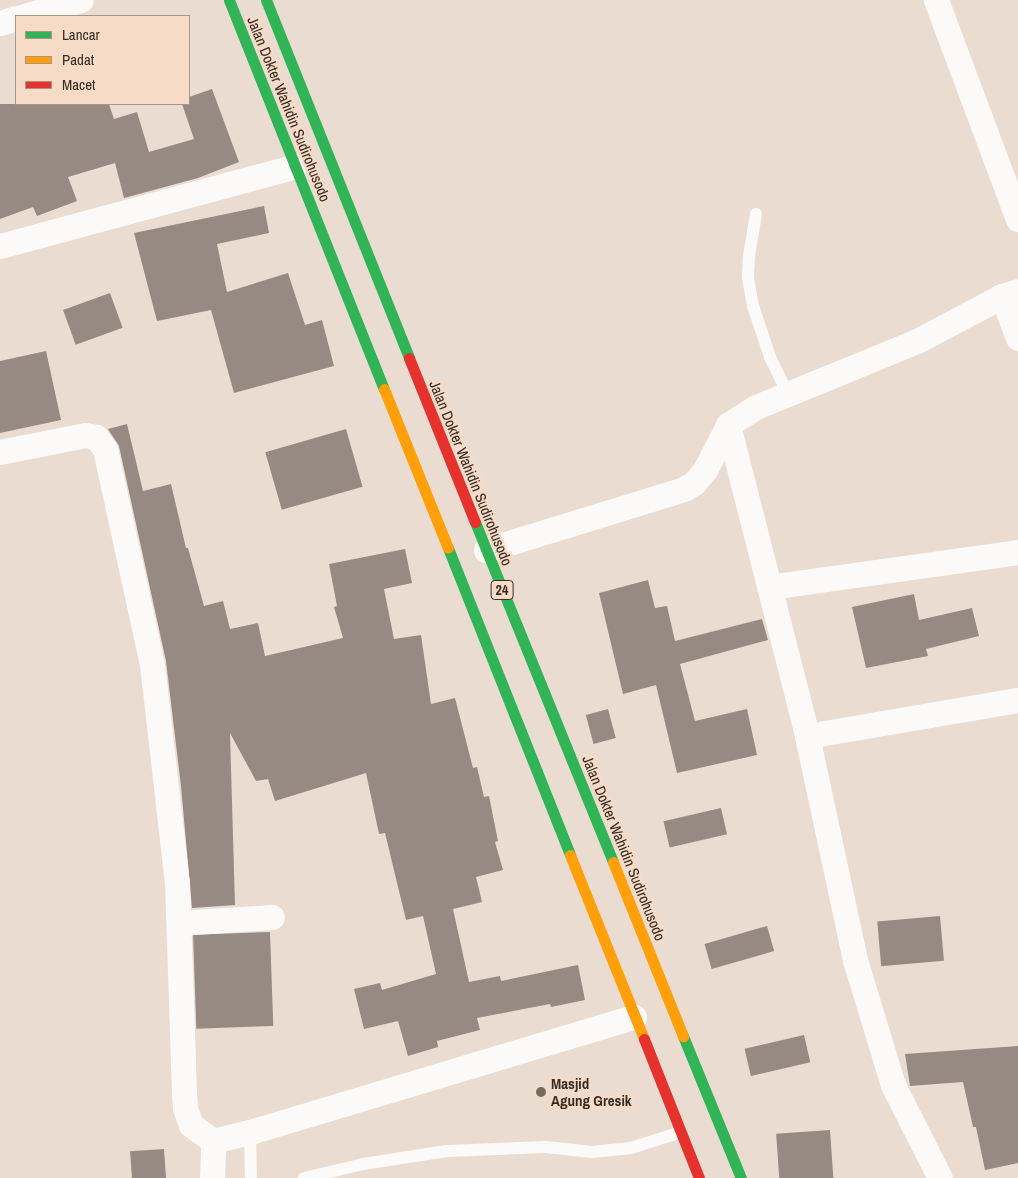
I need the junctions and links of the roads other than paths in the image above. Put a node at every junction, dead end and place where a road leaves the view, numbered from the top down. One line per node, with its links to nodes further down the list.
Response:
1 (81, 0): 5 (street)
2 (229, 0): 8 (highway, Jalan Dokter Wahidin Sudirohusodo / 24)
3 (266, 0): 17 (highway, Jalan Dokter Wahidin Sudirohusodo / 24)
4 (936, 0): 10 (street)
5 (28, 15)
6 (15, 18): 7 (street)
7 (0, 23)
8 (296, 166): 11 (street); 24 (highway, Jalan Dokter Wahidin Sudirohusodo / 24)
9 (756, 214): 14 (lane)
10 (1018, 219)
11 (0, 246)
12 (1010, 293): 13 (street); 14 (street)
13 (1018, 338)
14 (788, 394): 15 (street)
15 (728, 424): 17 (street); 19 (street)
16 (0, 452): 23 (street)
17 (486, 550): 32 (highway, Jalan Dokter Wahidin Sudirohusodo / 24)
18 (1018, 552): 19 (street)
19 (769, 587): 21 (street)
20 (1018, 700): 21 (street)
21 (807, 736): 33 (street)
22 (272, 917): 23 (street)
23 (179, 923): 27 (street)
24 (634, 1017): 25 (street); 26 (highway, Jalan Dokter Wahidin Sudirohusodo / 24)
25 (250, 1132): 27 (street); 29 (lane)
26 (681, 1132): 30 (lane); 31 (highway, Jalan Dokter Wahidin Sudirohusodo / 24)
27 (213, 1141): 28 (street)
28 (212, 1178)
29 (251, 1178)
30 (304, 1178)
31 (699, 1178)
32 (741, 1178)
33 (940, 1178)

